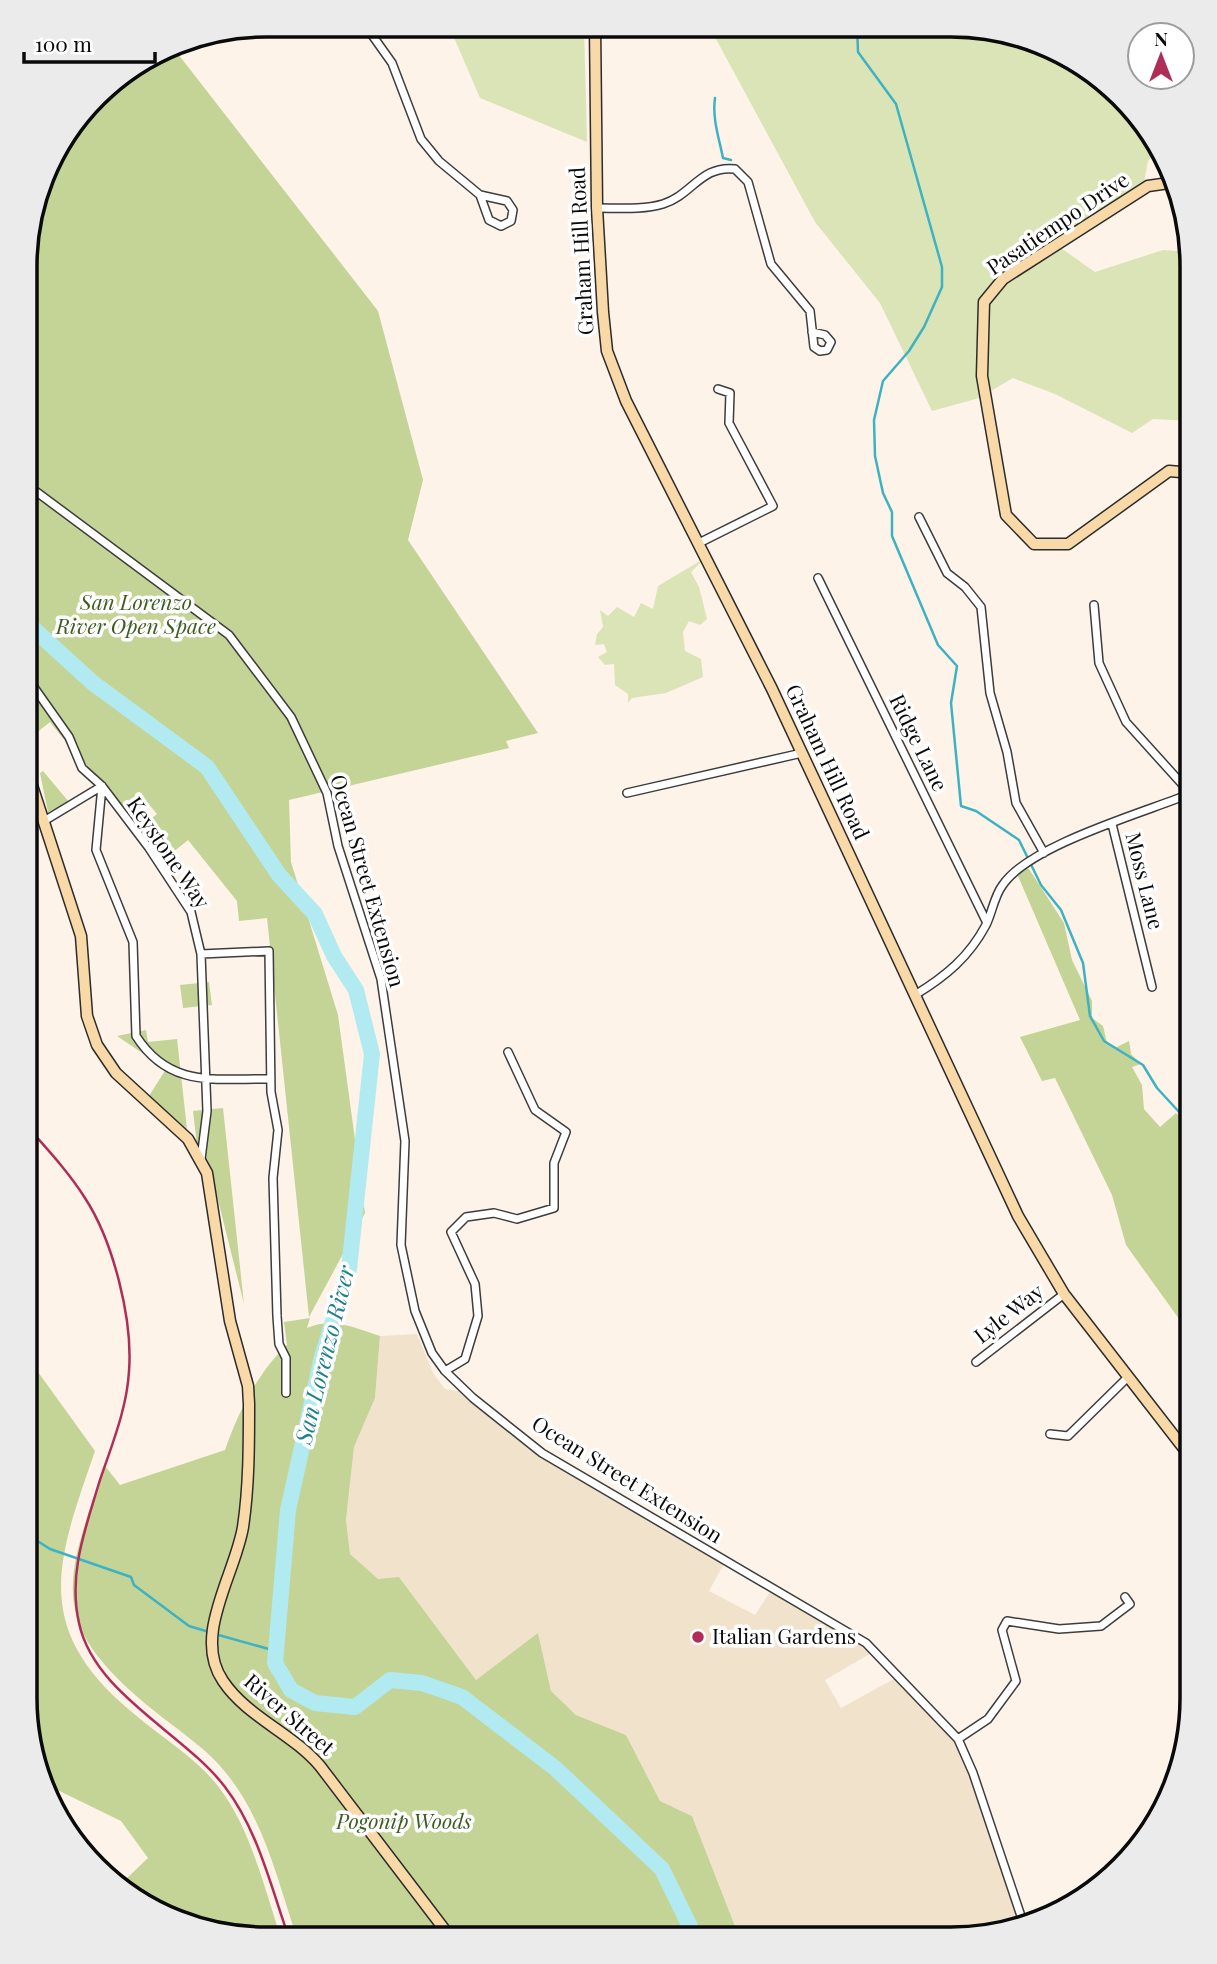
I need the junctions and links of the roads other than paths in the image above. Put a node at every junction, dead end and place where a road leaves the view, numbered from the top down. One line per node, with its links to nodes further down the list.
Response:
1 (374, 37): 4 (street)
2 (595, 37): 5 (main road, Graham Hill Road)
3 (1165, 184): 8 (main road, Pasatiempo Drive)
4 (480, 195): 4 (street)
5 (597, 208): 6 (street); 11 (main road, Graham Hill Road)
6 (812, 332)
7 (718, 389): 11 (street)
8 (1180, 472)
9 (37, 492): 34 (street, Ocean Street Extension)
10 (919, 517): 23 (street)
11 (699, 543): 15 (main road, Graham Hill Road)
12 (818, 578): 24 (street, Ridge Lane)
13 (1094, 605): 16 (street)
14 (37, 692): 17 (street, Keystone Way)
15 (802, 753): 18 (street); 27 (main road, Graham Hill Road)
16 (1180, 783)
17 (102, 786): 21 (street); 25 (street, Keystone Way); 29 (street)
18 (627, 793)
19 (37, 800): 21 (main road)
20 (1180, 800): 22 (street)
21 (44, 821): 31 (main road)
22 (1112, 824): 23 (street); 26 (street, Moss Lane)
23 (1044, 853): 24 (street)
24 (987, 923): 27 (street)
25 (201, 954): 29 (street, Keystone Way); 30 (street)
26 (1152, 987)
27 (915, 995): 32 (main road, Graham Hill Road)
28 (508, 1052): 34 (street)
29 (204, 1078): 30 (street); 31 (street, Keystone Way)
30 (271, 1079): 36 (street)
31 (201, 1159): 42 (main road, River Street)
32 (1064, 1294): 33 (street, Lyle Way); 35 (main road, Graham Hill Road)
33 (976, 1362)
34 (445, 1371): 40 (street, Ocean Street Extension)
35 (1127, 1378): 37 (street); 38 (main road, Graham Hill Road)
36 (286, 1393)
37 (1050, 1434)
38 (1180, 1444)
39 (1125, 1597): 40 (street)
40 (958, 1739): 41 (street, Ocean Street Extension)
41 (1021, 1916)
42 (443, 1927)

